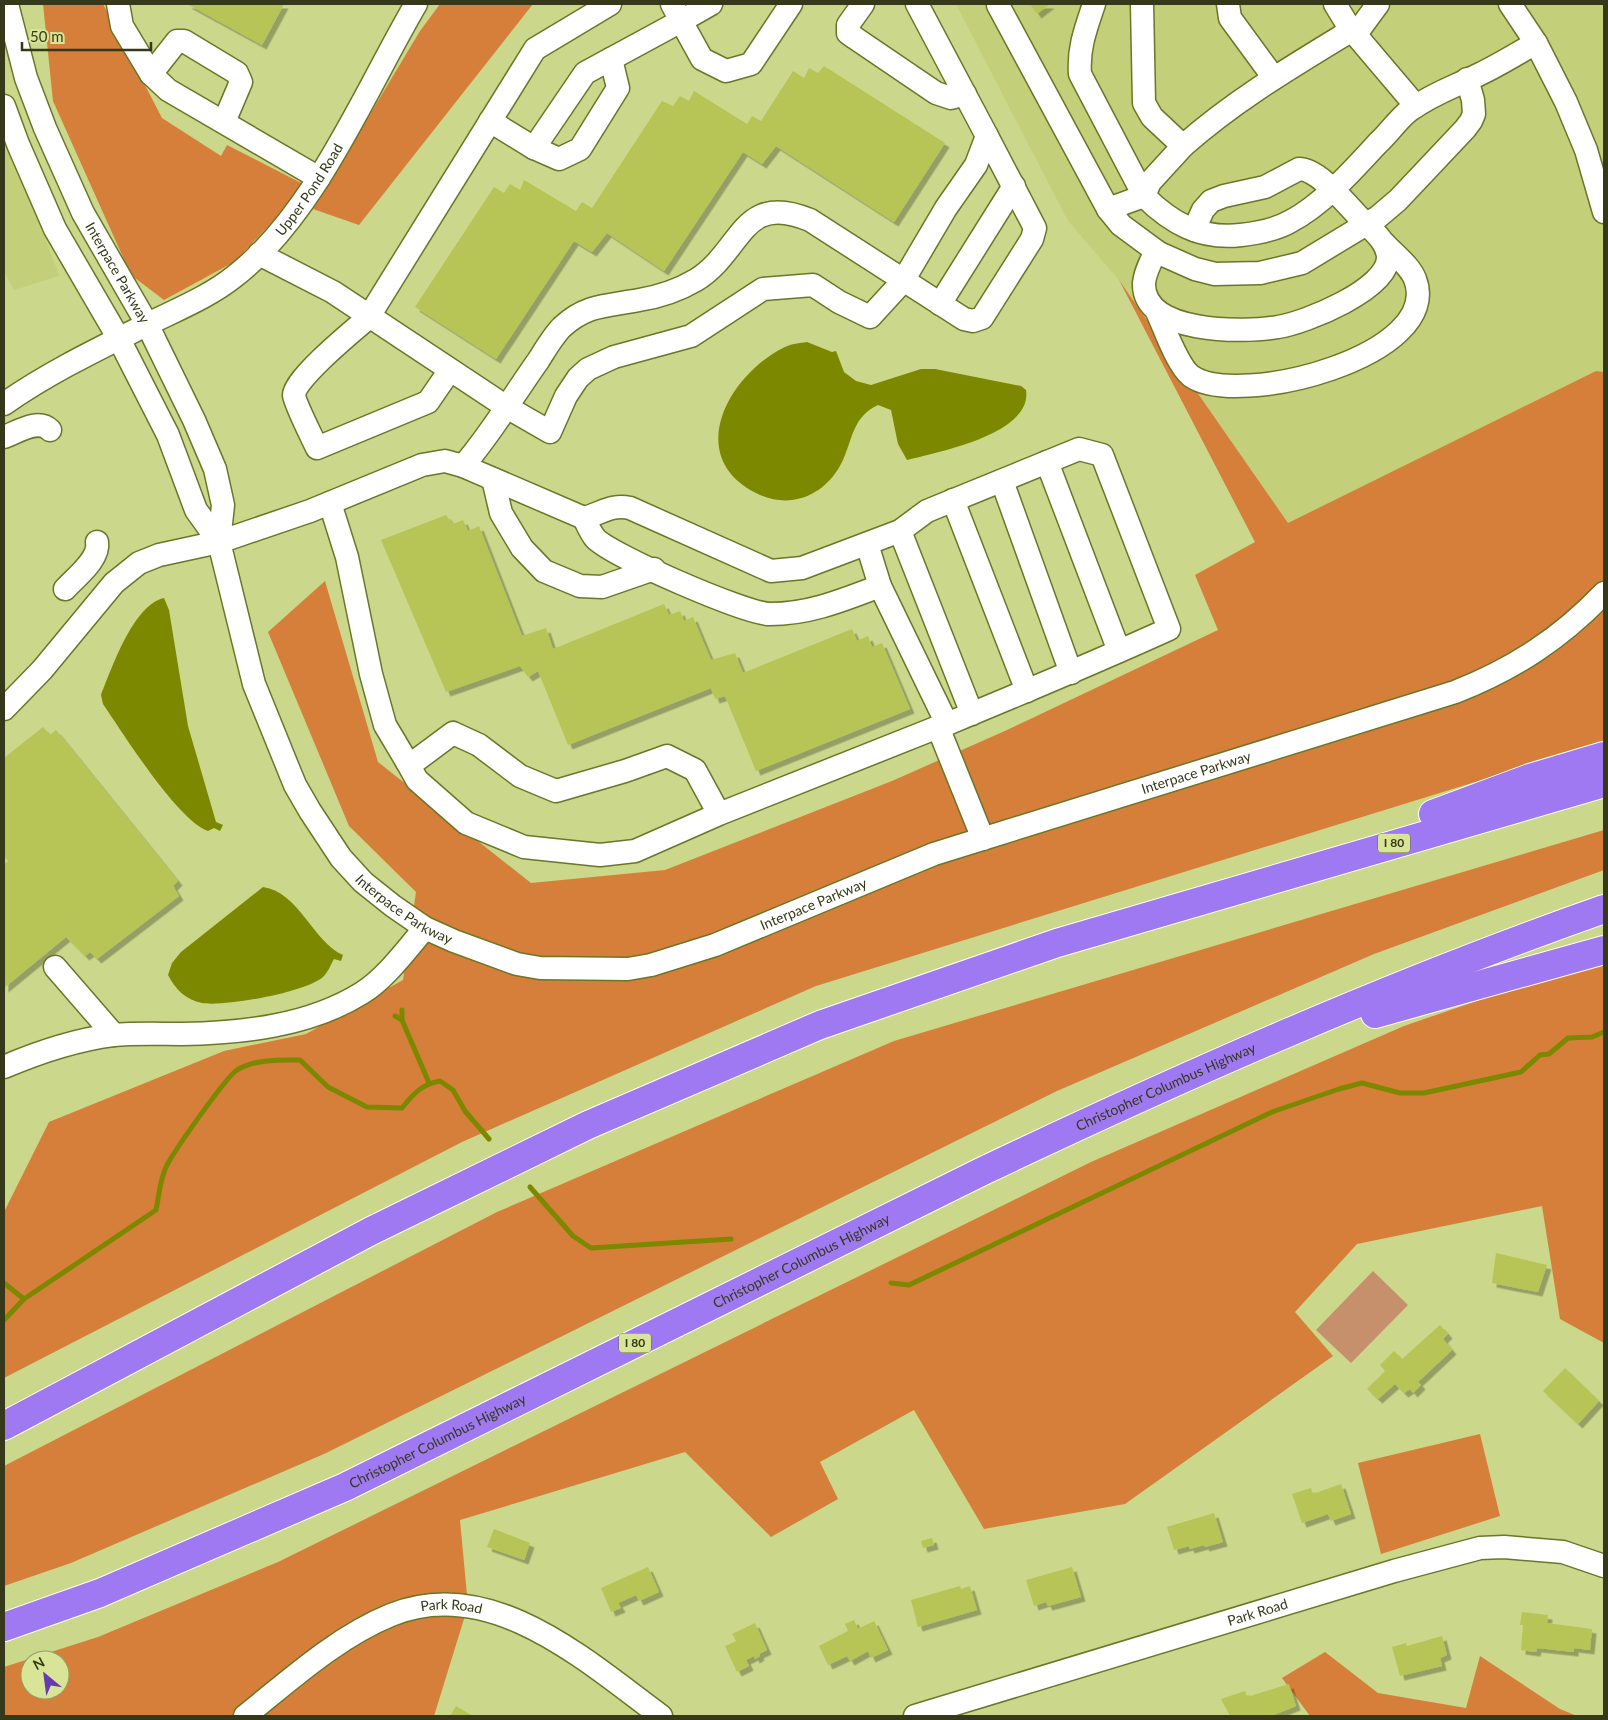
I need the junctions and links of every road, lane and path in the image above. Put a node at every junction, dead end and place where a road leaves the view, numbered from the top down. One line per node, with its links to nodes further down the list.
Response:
1 (7, 4): 46 (street, Interpace Parkway)
2 (118, 4): 20 (street)
3 (610, 4): 26 (street)
4 (711, 4): 16 (street)
5 (790, 4): 16 (street)
6 (863, 4): 23 (street)
7 (917, 4): 23 (street)
8 (999, 4): 35 (street)
9 (1094, 4): 34 (street)
10 (1142, 4): 29 (street)
11 (1228, 4): 21 (street)
12 (1335, 4): 17 (street)
13 (1378, 4): 17 (street)
14 (1510, 4): 18 (street)
15 (408, 7): 31 (street, Upper Pond Road)
16 (676, 12): 19 (street)
17 (1354, 32): 21 (street); 25 (street)
18 (1536, 43): 22 (street); 36 (street)
19 (612, 59): 30 (street); 30 (street)
20 (151, 74): 27 (street); 27 (street)
21 (1274, 78): 29 (street)
22 (1468, 79): 25 (street); 37 (street)
23 (965, 94): 28 (street)
24 (4, 106): 47 (street, Interpace Parkway)
25 (1416, 106): 33 (street)
26 (490, 121): 30 (street); 45 (street)
27 (224, 122): 31 (street)
28 (987, 136): 32 (street); 42 (street)
29 (1183, 146): 34 (street)
30 (534, 148)
31 (319, 178): 41 (street, Upper Pond Road)
32 (1014, 186): 43 (street); 43 (street)
33 (1331, 189): 37 (street); 38 (street); 38 (street)
34 (1144, 196): 35 (street); 38 (street)
35 (1108, 209): 40 (street)
36 (1604, 212)
37 (1366, 224): 39 (street); 40 (street)
38 (1194, 230)
39 (1385, 244): 44 (street); 44 (street)
40 (1156, 251): 44 (street)
41 (259, 254): 45 (street); 46 (street, Upper Pond Road)
42 (904, 281): 43 (street); 50 (street); 50 (street)
43 (940, 304)
44 (1157, 312)
45 (368, 318): 48 (street); 48 (street)
46 (147, 324): 47 (street, Upper Pond Road); 62 (street, Interpace Parkway)
47 (119, 339): 49 (street, Upper Pond Road); 62 (street, Interpace Parkway)
48 (450, 370): 50 (street)
49 (4, 404)
50 (505, 406): 54 (street)
51 (50, 430): 52 (street)
52 (4, 437)
53 (1047, 462): 56 (street); 68 (street); 68 (street)
54 (463, 466): 55 (street); 58 (street)
55 (493, 480): 59 (street); 64 (street)
56 (1002, 481): 57 (street); 69 (street)
57 (954, 500): 60 (street); 70 (street)
58 (330, 503): 62 (street); 75 (street)
59 (584, 518): 63 (street); 64 (street)
60 (900, 530): 63 (street); 72 (street)
61 (97, 542): 66 (street)
62 (219, 542): 71 (street); 81 (street, Interpace Parkway)
63 (867, 544): 65 (street)
64 (654, 569): 65 (street)
65 (880, 586): 73 (street)
66 (65, 589)
67 (1604, 593): 78 (street, Interpace Parkway)
68 (1119, 651): 69 (street)
69 (1071, 673): 70 (street)
70 (1027, 691): 72 (street)
71 (5, 706)
72 (972, 714): 73 (street)
73 (943, 725): 77 (street); 78 (street)
74 (1604, 756): 79 (highway)
75 (407, 762): 77 (street); 77 (street)
76 (1604, 783): 79 (highway, I 80)
77 (718, 814)
78 (982, 839): 81 (street, Interpace Parkway)
79 (1185, 906): 87 (highway, I 80)
80 (1604, 909): 85 (highway, Christopher Columbus Highway / I 80)
81 (425, 928): 84 (street)
82 (1604, 950): 85 (highway)
83 (55, 967): 84 (street)
84 (114, 1035): 86 (street)
85 (1260, 1044): 89 (highway, Christopher Columbus Highway / I 80)
86 (4, 1067)
87 (4, 1426)
88 (1604, 1566): 92 (street, Park Road)
89 (4, 1627)
90 (245, 1716): 91 (street, Park Road)
91 (661, 1716)
92 (915, 1716)

